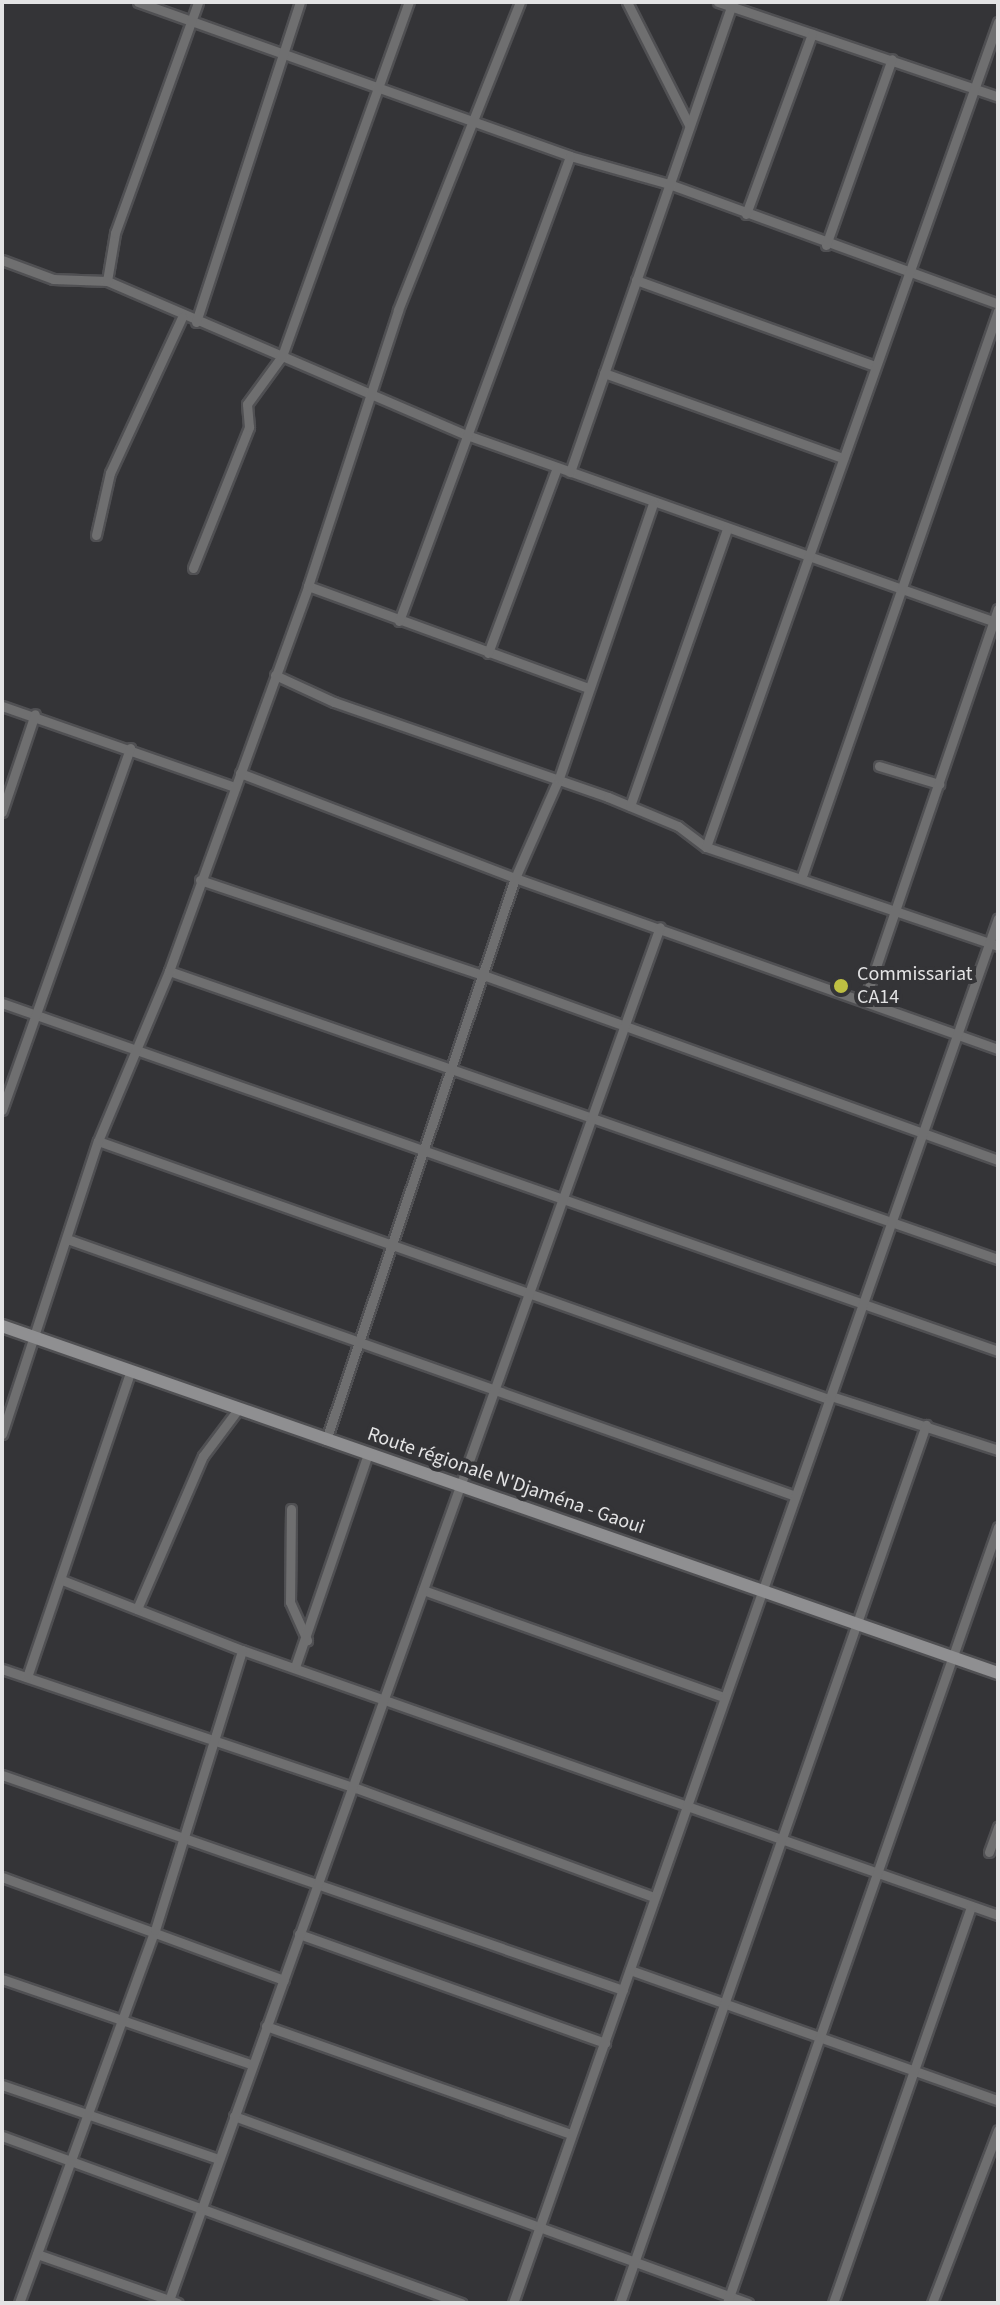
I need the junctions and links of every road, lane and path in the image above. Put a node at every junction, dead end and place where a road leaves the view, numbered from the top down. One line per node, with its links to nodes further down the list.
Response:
1 (138, 2): 9 (street)
2 (198, 2): 9 (street)
3 (300, 2): 12 (street)
4 (409, 2): 14 (street)
5 (520, 2): 17 (street)
6 (627, 2): 18 (street)
7 (718, 2): 8 (street)
8 (732, 4): 11 (street); 18 (street)
9 (192, 20): 12 (street); 26 (street)
10 (998, 22): 15 (street)
11 (812, 34): 13 (street); 21 (street)
12 (282, 53): 14 (street); 30 (street)
13 (892, 59): 15 (street); 22 (street)
14 (379, 88): 17 (street); 31 (street)
15 (972, 88): 16 (street); 24 (street)
16 (998, 97)
17 (475, 122): 19 (street); 34 (street)
18 (689, 125): 20 (street)
19 (570, 156): 20 (street); 35 (street)
20 (669, 184): 21 (street); 25 (street)
21 (746, 214): 22 (street)
22 (826, 245): 24 (street)
23 (2, 260): 26 (street)
24 (908, 272): 27 (street); 32 (street)
25 (636, 280): 32 (street); 33 (street)
26 (107, 281): 29 (street)
27 (998, 304)
28 (998, 311): 45 (street)
29 (182, 317): 30 (street); 41 (street)
30 (196, 322): 31 (street)
31 (282, 356): 34 (street); 43 (street)
32 (875, 366): 36 (street)
33 (604, 373): 36 (street); 38 (street)
34 (370, 390): 35 (street); 44 (street)
35 (464, 434): 37 (street); 47 (street)
36 (843, 458): 42 (street)
37 (557, 467): 38 (street); 49 (street)
38 (570, 472): 39 (street)
39 (653, 503): 40 (street); 51 (street)
40 (727, 529): 42 (street); 60 (street)
41 (96, 535)
42 (810, 558): 45 (street); 62 (street)
43 (193, 568)
44 (308, 586): 47 (street); 50 (street)
45 (903, 590): 48 (street); 63 (street)
46 (998, 609): 48 (street)
47 (399, 621): 49 (street)
48 (996, 622): 58 (street)
49 (488, 653): 51 (street)
50 (275, 675): 56 (street); 57 (street)
51 (589, 688): 57 (street)
52 (2, 706): 53 (street)
53 (35, 714): 54 (street); 61 (street)
54 (130, 748): 59 (street); 74 (street)
55 (879, 766): 58 (street)
56 (240, 773): 59 (street); 64 (street)
57 (559, 778): 60 (street); 64 (street)
58 (939, 784): 66 (street)
59 (235, 787): 65 (street)
60 (630, 806): 62 (street)
61 (2, 812)
62 (706, 847): 63 (street)
63 (802, 876): 66 (street)
64 (515, 878): 68 (street); 71 (street)
65 (200, 880): 70 (street); 71 (street)
66 (898, 908): 69 (street); 72 (street)
67 (998, 918): 69 (street)
68 (660, 927): 72 (street); 75 (street)
69 (994, 945): 76 (street)
70 (169, 971): 78 (street); 79 (street)
71 (486, 976): 75 (street); 79 (street)
72 (865, 999): 76 (street)
73 (2, 1003): 74 (street)
74 (35, 1014): 78 (street); 80 (street)
75 (624, 1026): 81 (street); 82 (street)
76 (958, 1035): 77 (street); 82 (street)
77 (998, 1049)
78 (139, 1053): 83 (street); 84 (street)
79 (452, 1072): 81 (street); 84 (street)
80 (2, 1110)
81 (591, 1120): 86 (street); 87 (street)
82 (922, 1134): 85 (street); 87 (street)
83 (98, 1141): 88 (street); 89 (street)
84 (426, 1149): 86 (street); 89 (street)
85 (998, 1160)
86 (563, 1197): 91 (street); 92 (street)
87 (891, 1225): 90 (street); 92 (street)
88 (70, 1240): 94 (street); 95 (street)
89 (391, 1247): 91 (street); 95 (street)
90 (998, 1259)
91 (530, 1295): 98 (street); 99 (street)
92 (864, 1304): 96 (street); 99 (street)
93 (2, 1326): 94 (street, Route régionale N'Djaména - Gaoui)
94 (35, 1337): 97 (street, Route régionale N'Djaména - Gaoui); 102 (street)
95 (359, 1344): 98 (street); 103 (street)
96 (998, 1351)
97 (131, 1370): 100 (street, Route régionale N'Djaména - Gaoui); 110 (street)
98 (497, 1392): 106 (street); 107 (street)
99 (831, 1398): 101 (street); 107 (street)
100 (239, 1408): 103 (street, Route régionale N'Djaména - Gaoui); 113 (street)
101 (926, 1425): 104 (street); 114 (street)
102 (2, 1434)
103 (326, 1440): 105 (street, Route régionale N'Djaména - Gaoui)
104 (998, 1450)
105 (368, 1454): 106 (street, Route régionale N'Djaména - Gaoui); 115 (street)
106 (461, 1486): 111 (street, Route régionale N'Djaména - Gaoui); 112 (street)
107 (793, 1495): 111 (street)
108 (291, 1509): 115 (street)
109 (998, 1527): 117 (street)
110 (62, 1580): 113 (street); 121 (street)
111 (761, 1589): 114 (street, Route régionale N'Djaména - Gaoui); 122 (street)
112 (423, 1590): 122 (street); 123 (street)
113 (137, 1609): 116 (street)
114 (859, 1624): 117 (street, Route régionale N'Djaména - Gaoui); 129 (street)
115 (307, 1640): 118 (street)
116 (242, 1650): 118 (street); 124 (street)
117 (952, 1657): 120 (street, Route régionale N'Djaména - Gaoui); 132 (street)
118 (295, 1667): 123 (street)
119 (2, 1669): 121 (street)
120 (998, 1673)
121 (27, 1677): 124 (street)
122 (723, 1697): 127 (street)
123 (384, 1701): 126 (street); 127 (street)
124 (213, 1743): 126 (street); 130 (street)
125 (2, 1775): 130 (street)
126 (356, 1788): 134 (street); 135 (street)
127 (687, 1805): 129 (street); 135 (street)
128 (998, 1827): 131 (street)
129 (784, 1838): 132 (street); 144 (street)
130 (184, 1841): 134 (street); 138 (street)
131 (989, 1852)
132 (878, 1873): 136 (street); 147 (street)
133 (2, 1877): 138 (street)
134 (316, 1886): 139 (street); 143 (street)
135 (654, 1897): 140 (street)
136 (971, 1906): 137 (street); 150 (street)
137 (998, 1915)
138 (155, 1930): 142 (street); 145 (street)
139 (299, 1934): 142 (street); 148 (street)
140 (630, 1970): 143 (street); 144 (street)
141 (2, 1979): 145 (street)
142 (284, 1980): 146 (street)
143 (623, 1990): 148 (street)
144 (724, 2004): 147 (street); 163 (street)
145 (123, 2020): 149 (street); 153 (street)
146 (266, 2026): 149 (street); 156 (street)
147 (821, 2036): 150 (street); 164 (street)
148 (605, 2043): 156 (street)
149 (253, 2065): 154 (street)
150 (915, 2068): 152 (street); 171 (street)
151 (2, 2085): 153 (street)
152 (998, 2100)
153 (89, 2115): 158 (street); 159 (street)
154 (234, 2116): 158 (street); 161 (street)
155 (998, 2130): 172 (street)
156 (571, 2134): 161 (street)
157 (2, 2136): 159 (street)
158 (218, 2159): 160 (street)
159 (72, 2160): 160 (street); 162 (street)
160 (200, 2208): 165 (street); 167 (street)
161 (541, 2229): 163 (street); 168 (street)
162 (37, 2254): 165 (street); 166 (street)
163 (634, 2263): 164 (street); 169 (street)
164 (728, 2300): 170 (street)
165 (172, 2302)
166 (19, 2303)
167 (462, 2303)
168 (513, 2303)
169 (620, 2303)
170 (748, 2303)
171 (833, 2303)
172 (932, 2303)

